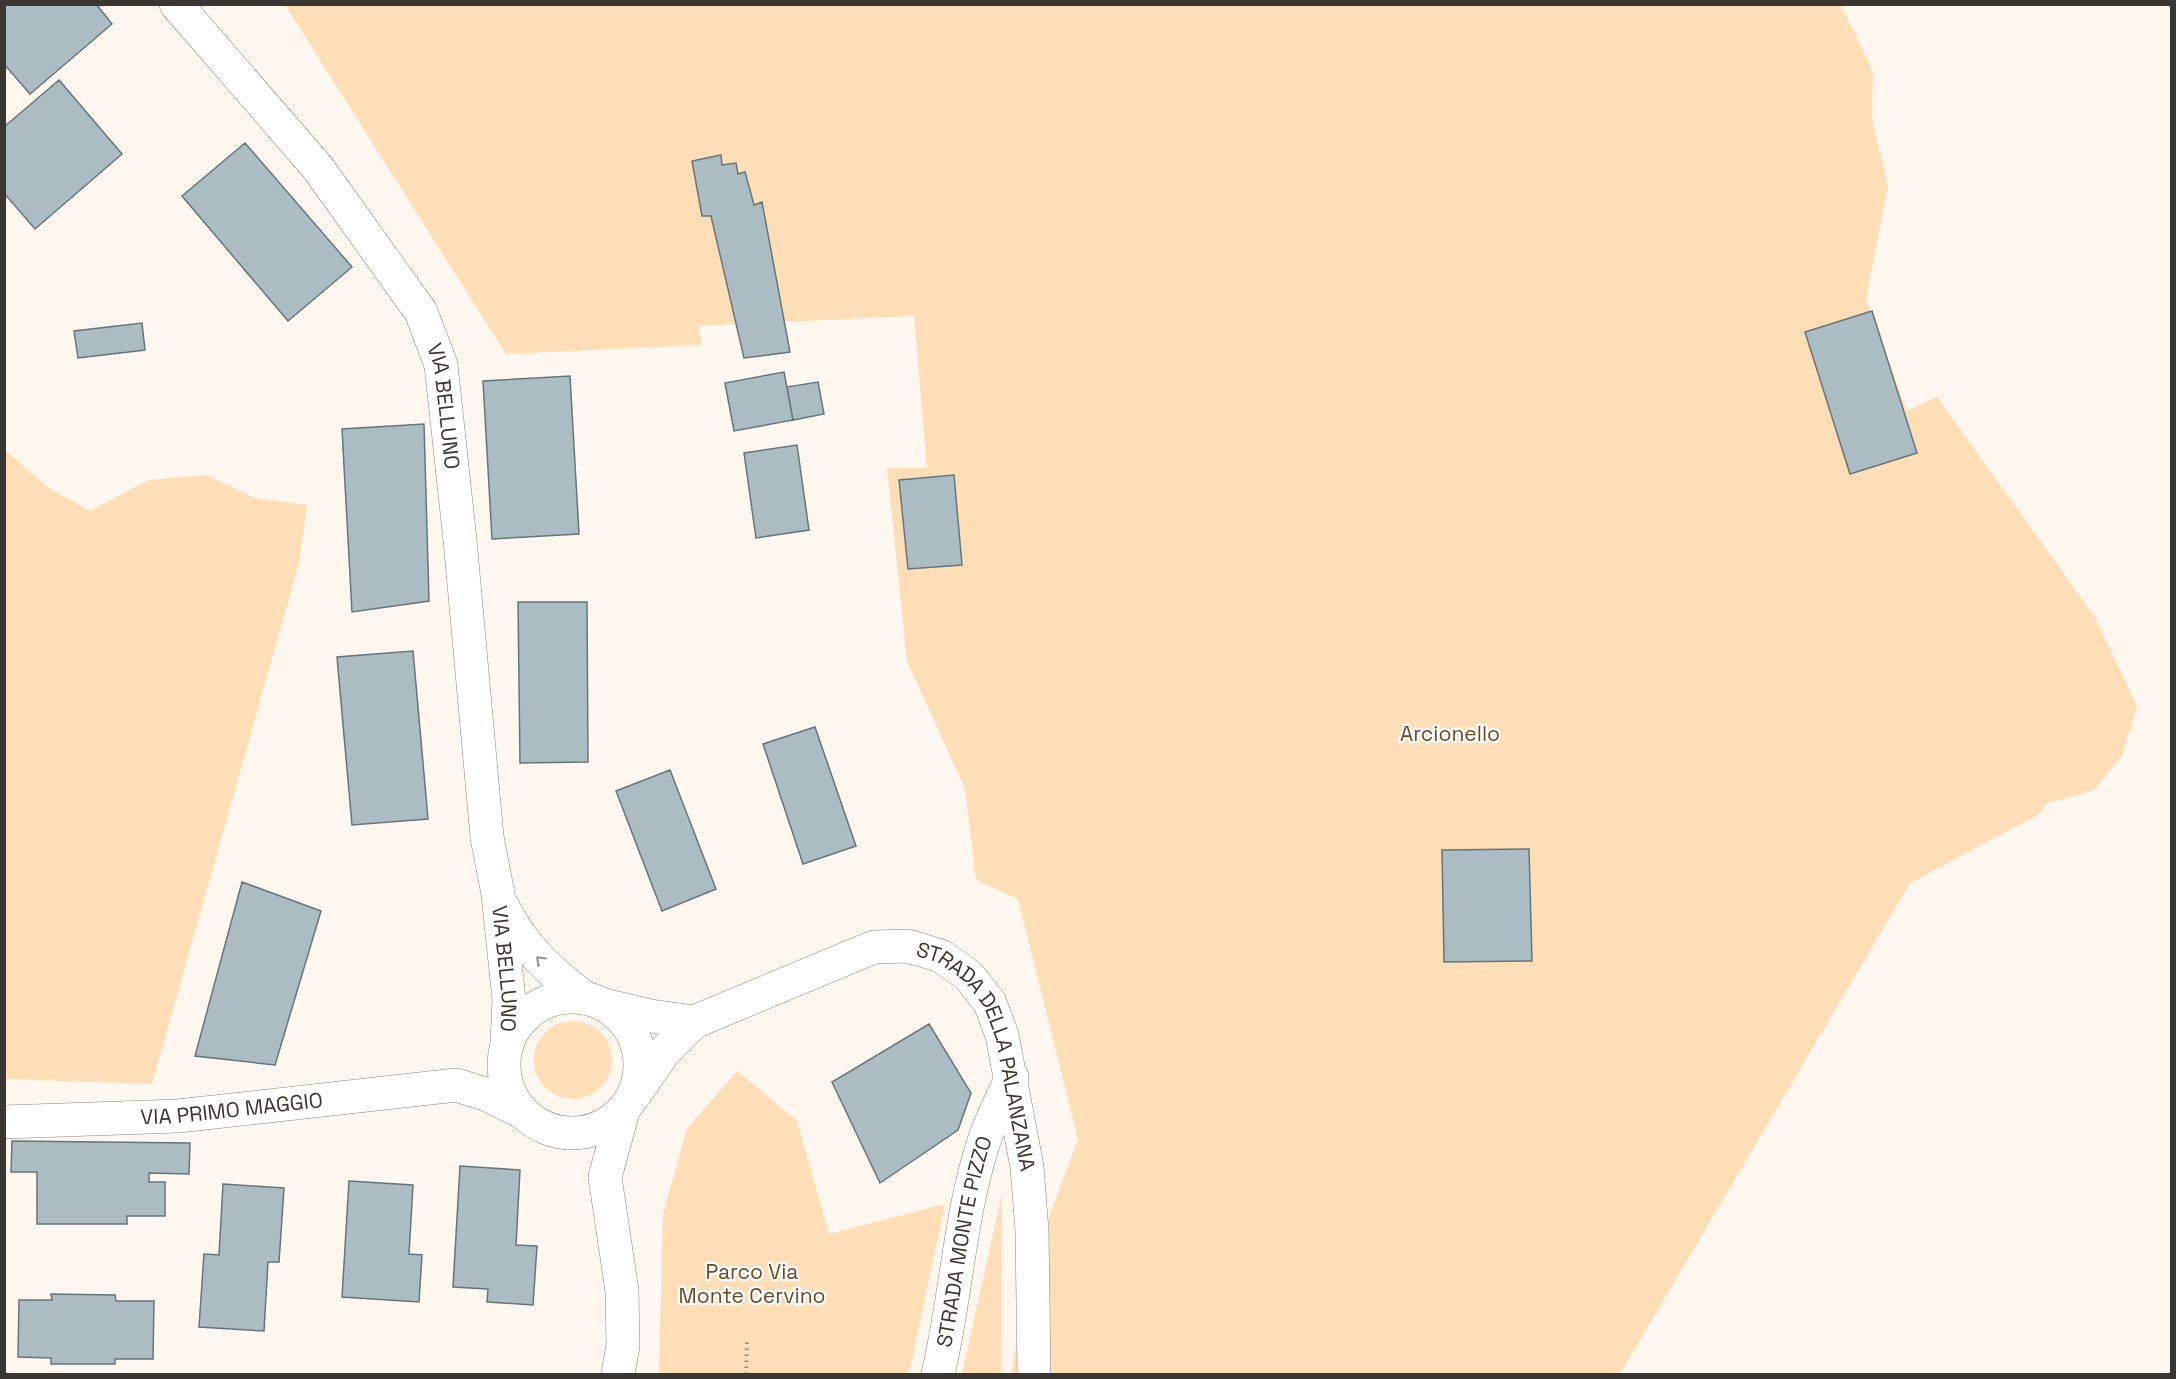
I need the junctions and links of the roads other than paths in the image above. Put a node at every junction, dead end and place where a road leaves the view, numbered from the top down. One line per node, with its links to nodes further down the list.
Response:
1 (176, 4): 2 (street, VIA BELLUNO)
2 (498, 894): 3 (street, VIA BELLUNO, one-way to 2); 5 (street, VIA BELLUNO)
3 (594, 1001): 4 (street); 5 (street); 8 (street)
4 (694, 1022): 6 (street, STRADA DELLA PALANZANA); 8 (street, STRADA DELLA PALANZANA)
5 (507, 1046): 7 (street, VIA PRIMO MAGGIO); 9 (street)
6 (1012, 1077): 14 (street, STRADA MONTE PIZZO); 15 (street, STRADA DELLA PALANZANA)
7 (456, 1085): 9 (street, VIA PRIMO MAGGIO); 10 (street, VIA PRIMO MAGGIO)
8 (629, 1103): 11 (street); 12 (street)
9 (522, 1112): 11 (street)
10 (4, 1122)
11 (554, 1131): 12 (street)
12 (605, 1177): 13 (street)
13 (618, 1374)
14 (938, 1374)
15 (1034, 1374)

